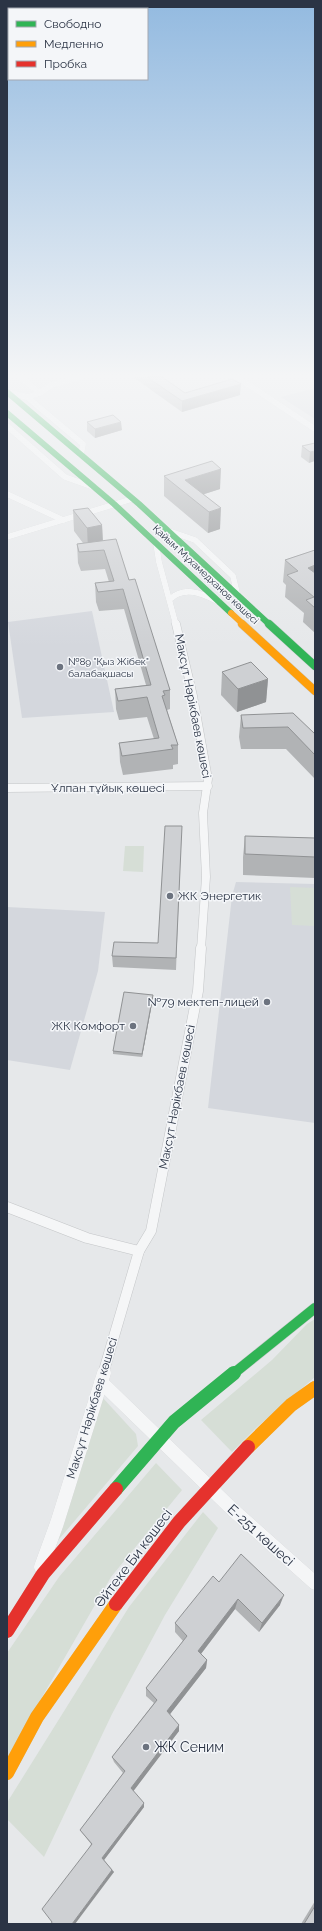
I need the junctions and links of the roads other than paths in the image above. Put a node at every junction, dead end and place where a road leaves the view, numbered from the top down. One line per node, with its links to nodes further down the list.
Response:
1 (54, 467): 4 (street)
2 (70, 467): 4 (main road, Қайым Мұхамедханов көшесі)
3 (95, 467): 6 (main road, Қайым Мұхамедханов көшесі)
4 (96, 488): 7 (main road, Қайым Мұхамедханов көшесі)
5 (7, 494): 8 (street)
6 (132, 499): 7 (street); 13 (main road, Қайым Мұхамедханов көшесі)
7 (114, 504): 8 (street); 10 (main road, Қайым Мұхамедханов көшесі)
8 (63, 520): 9 (street)
9 (7, 537)
10 (156, 543): 11 (street, Мақсұт Нәрікбаев көшесі); 12 (main road, Қайым Мұхамедханов көшесі)
11 (170, 599): 12 (street); 15 (street, Мақсұт Нәрікбаев көшесі)
12 (221, 603): 14 (main road, Қайым Мұхамедханов көшесі)
13 (315, 666)
14 (315, 691)
15 (208, 786): 16 (street, Ұлпан тұйық көшесі); 18 (street, Мақсұт Нәрікбаев көшесі)
16 (7, 788)
17 (7, 1208): 18 (street)
18 (139, 1251): 20 (street, Мақсұт Нәрікбаев көшесі)
19 (315, 1308): 22 (main road)
20 (101, 1382): 22 (street, Е-251 көшесі); 25 (street, Мақсұт Нәрікбаев көшесі)
21 (315, 1388): 23 (main road, Әйтеке Би көшесі)
22 (160, 1438): 23 (street, Е-251 көшесі); 25 (main road)
23 (209, 1486): 24 (street, Е-251 көшесі); 27 (main road, Әйтеке Би көшесі)
24 (315, 1584)
25 (32, 1590): 26 (main road)
26 (7, 1631)
27 (7, 1773)

